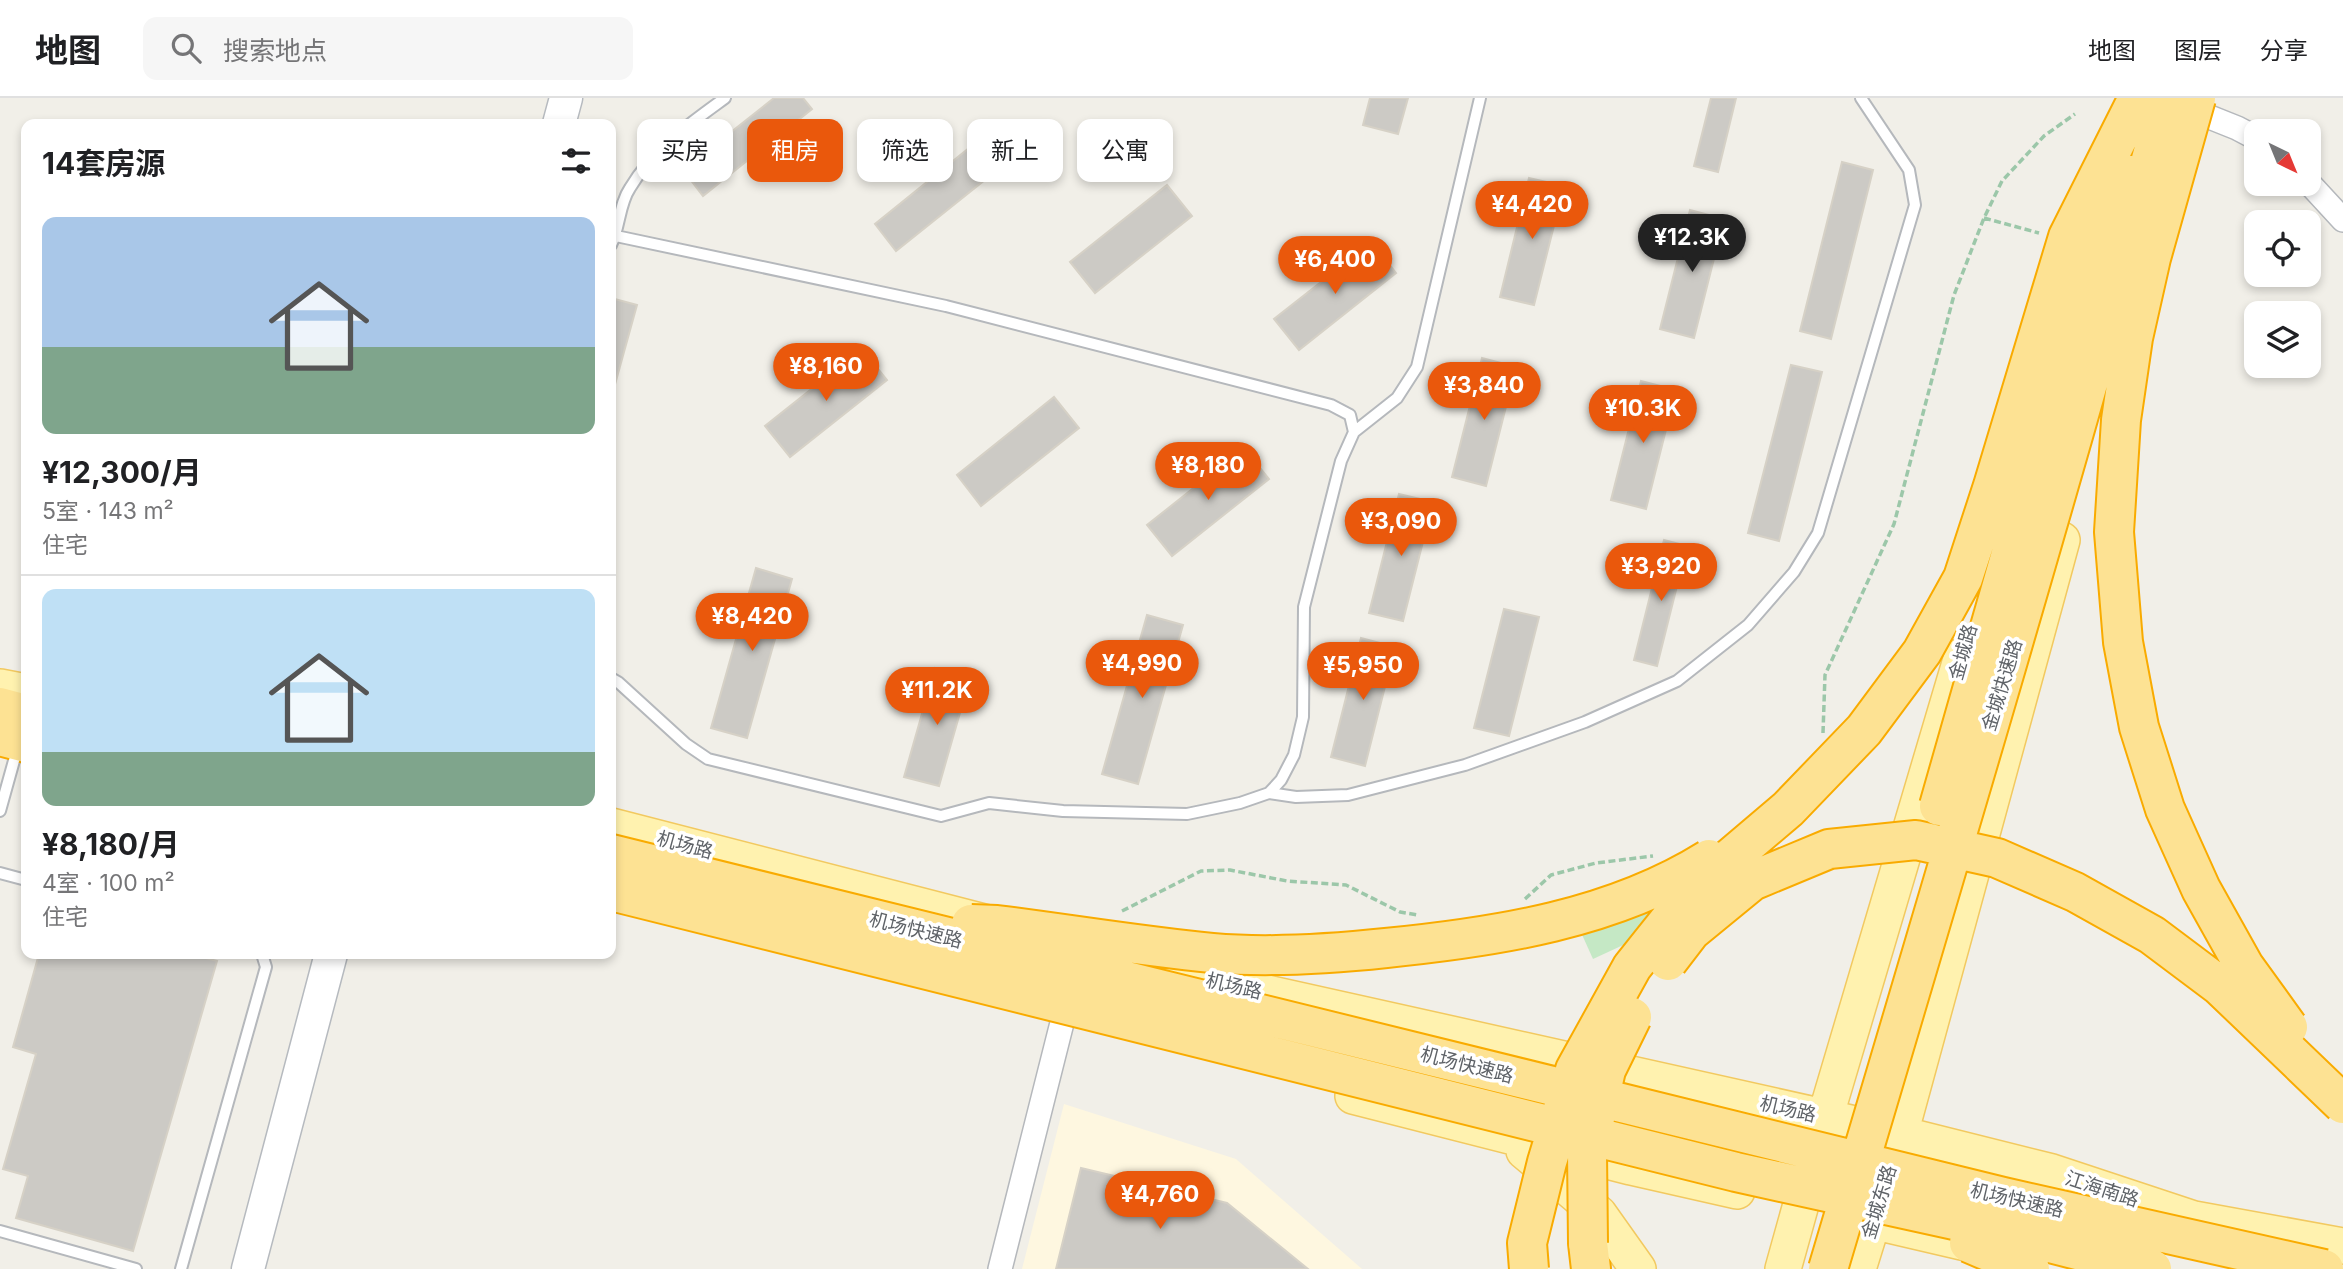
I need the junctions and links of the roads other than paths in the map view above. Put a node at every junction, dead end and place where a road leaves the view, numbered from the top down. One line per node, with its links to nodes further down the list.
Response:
1 (566, 98): 8 (street)
2 (724, 98): 12 (lane)
3 (1480, 98): 14 (lane)
4 (1861, 98): 22 (lane)
5 (2125, 98): 38 (main road, 金城路)
6 (2139, 98): 23 (highway, bridge); 56 (highway, 金城快速路, bridge)
7 (2177, 100): 9 (street); 15 (highway, 金城快速路, bridge); 36 (highway, bridge); 41 (main road)
8 (560, 119)
9 (2244, 131)
10 (2321, 196): 11 (street)
11 (2343, 220)
12 (616, 228)
13 (616, 241): 14 (lane)
14 (1354, 432): 22 (lane)
15 (2022, 617): 57 (highway, 金城快速路, bridge); 58 (highway, bridge)
16 (616, 681): 22 (lane)
17 (0, 687): 18 (main road)
18 (21, 691)
19 (0, 707): 20 (highway)
20 (21, 713)
21 (13, 750): 24 (lane)
22 (1269, 793)
23 (1788, 810): 31 (highway, bridge); 52 (highway, bridge)
24 (0, 811)
25 (616, 827): 32 (main road, 机场路)
26 (616, 855): 31 (highway, 机场快速路, bridge)
27 (0, 873): 28 (lane)
28 (21, 879)
29 (616, 892): 42 (highway, 机场快速路, bridge)
30 (616, 904): 35 (main road)
31 (874, 920): 62 (highway, 机场快速路, bridge)
32 (1082, 948): 35 (street); 38 (main road, 机场路)
33 (264, 959): 49 (lane)
34 (330, 959): 50 (street)
35 (1062, 1020): 40 (main road); 51 (street)
36 (2343, 1098)
37 (2343, 1104): 53 (highway, bridge)
38 (1825, 1118): 39 (main road, 机场路); 43 (main road, 金城路)
39 (1862, 1126): 41 (main road, 江海南路)
40 (1495, 1133): 43 (main road); 54 (main road)
41 (1900, 1134): 44 (main road, 金城东路); 46 (main road, 江海南路)
42 (1737, 1172): 47 (highway, bridge); 61 (highway, 机场快速路, bridge)
43 (1801, 1205): 44 (main road); 55 (main road)
44 (1872, 1222): 47 (main road); 59 (main road, 金城东路)
45 (0, 1231): 48 (lane)
46 (2343, 1246)
47 (2053, 1267): 60 (main road)
48 (136, 1269)
49 (181, 1269)
50 (248, 1269)
51 (1000, 1269)
52 (1529, 1269)
53 (1591, 1269)
54 (1638, 1269)
55 (1783, 1269)
56 (1806, 1269)
57 (1828, 1269)
58 (1850, 1269)
59 (1858, 1269)
60 (2003, 1269)
61 (2152, 1269)
62 (2324, 1269)

